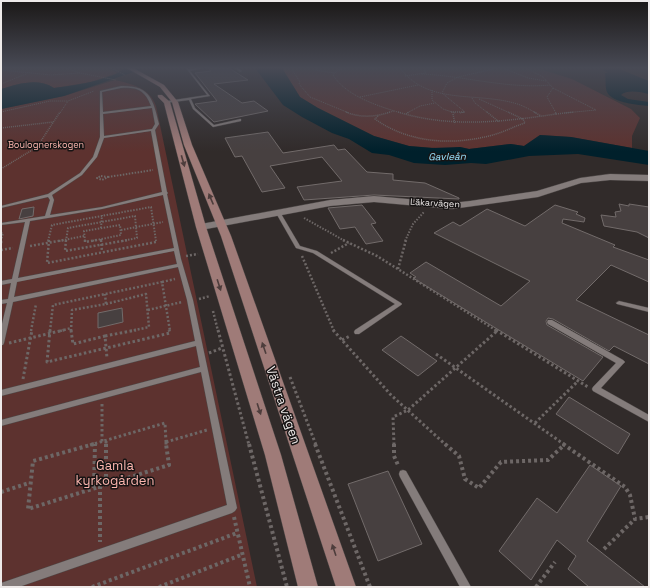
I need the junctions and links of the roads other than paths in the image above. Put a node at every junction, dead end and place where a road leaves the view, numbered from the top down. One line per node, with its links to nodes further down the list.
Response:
1 (101, 95): 8 (lane)
2 (147, 95): 7 (lane)
3 (163, 95): 6 (main road)
4 (209, 95): 5 (lane)
5 (190, 100): 6 (lane); 9 (lane)
6 (171, 102): 19 (main road, Västra vägen, one-way to 6); 21 (main road, one-way to 21)
7 (153, 107): 8 (lane); 10 (lane)
8 (101, 112): 11 (lane)
9 (240, 120)
10 (153, 130): 11 (lane); 13 (lane)
11 (102, 136): 14 (lane)
12 (649, 178): 16 (street, Läkarvägen)
13 (166, 193): 17 (lane); 22 (lane)
14 (50, 195): 15 (lane); 17 (lane)
15 (1, 207)
16 (278, 212): 19 (street, Läkarvägen); 31 (lane)
17 (47, 217): 18 (lane)
18 (28, 220): 20 (lane); 24 (lane)
19 (221, 223): 21 (street); 41 (main road, Västra vägen, one-way to 19)
20 (1, 224)
21 (201, 227): 40 (main road, one-way to 40)
22 (177, 249): 23 (lane); 24 (lane)
23 (181, 265): 26 (lane); 32 (lane)
24 (15, 280): 25 (lane); 26 (lane)
25 (1, 283)
26 (11, 300): 27 (lane); 33 (lane)
27 (1, 302)
28 (619, 303): 29 (lane)
29 (649, 310)
30 (550, 322): 36 (lane)
31 (358, 332)
32 (198, 343): 34 (lane); 35 (lane)
33 (1, 344)
34 (204, 369): 37 (lane); 39 (lane)
35 (1, 393)
36 (649, 419)
37 (1, 423)
38 (403, 474): 42 (lane)
39 (4, 587)
40 (308, 587)
41 (346, 587)
42 (466, 587)

